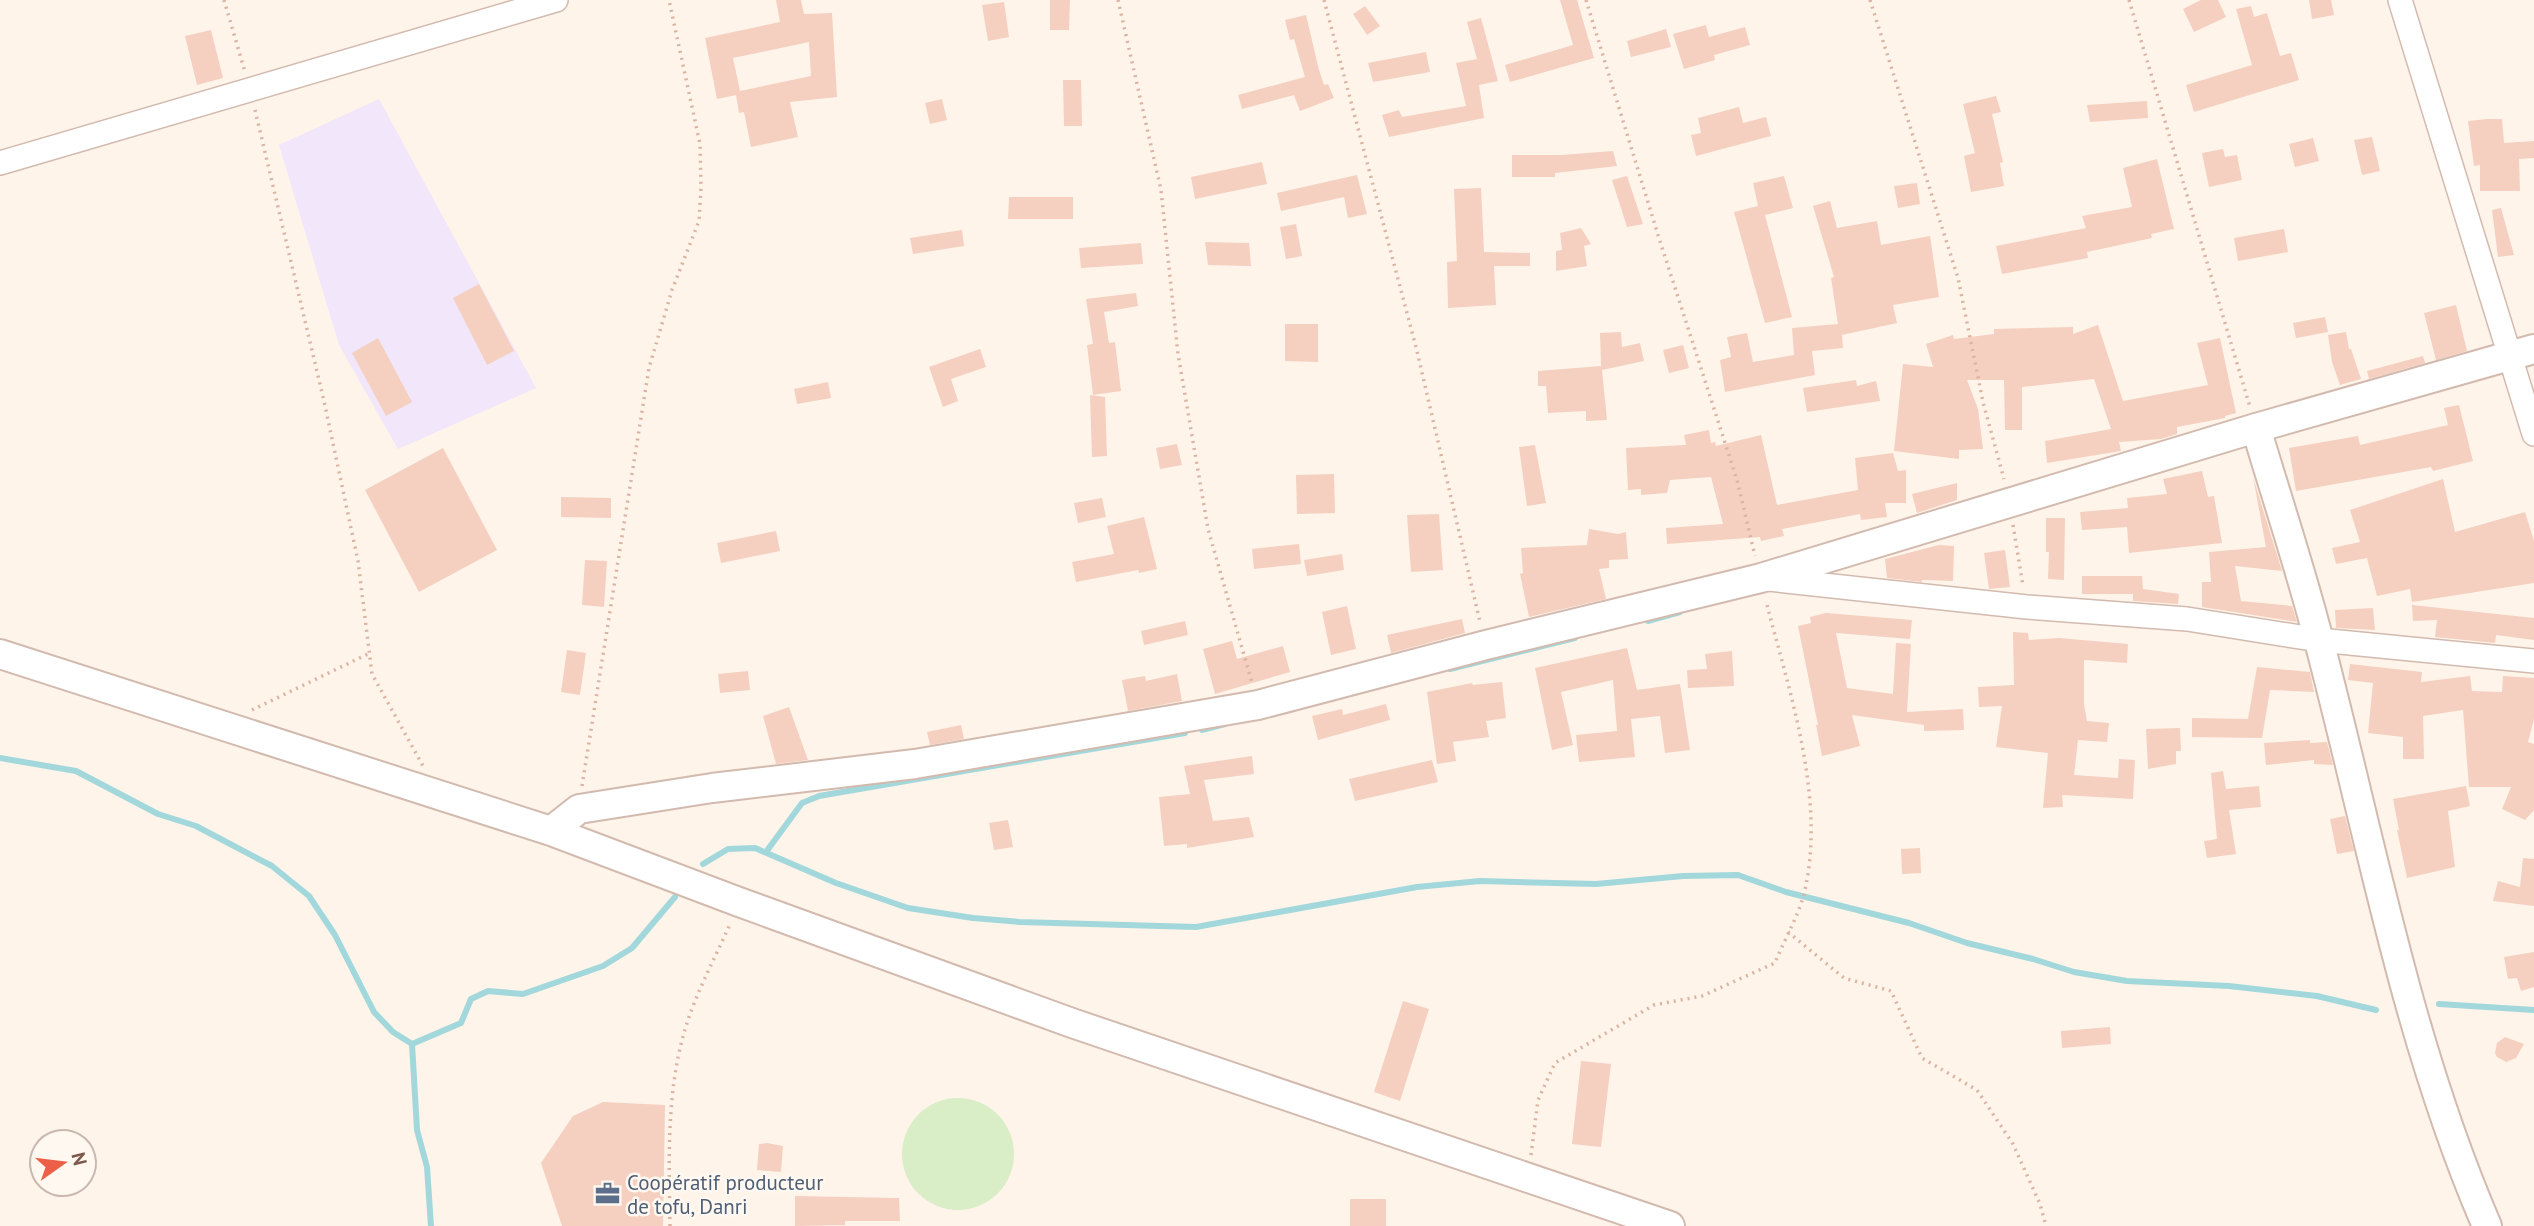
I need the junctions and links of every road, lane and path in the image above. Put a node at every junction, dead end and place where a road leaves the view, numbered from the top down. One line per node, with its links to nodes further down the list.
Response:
1 (224, 0): 10 (path)
2 (556, 0): 10 (street)
3 (669, 0): 26 (path)
4 (1118, 0): 23 (path)
5 (1324, 0): 19 (path)
6 (1586, 0): 16 (path)
7 (1870, 0): 15 (path)
8 (2129, 0): 13 (path)
9 (2400, 0): 12 (street)
10 (250, 90): 11 (street); 20 (path)
11 (0, 163)
12 (2522, 352): 13 (street); 14 (street)
13 (2256, 428): 15 (street); 18 (street)
14 (2534, 434)
15 (2011, 502): 16 (street); 17 (path)
16 (1761, 578): 17 (street); 19 (street); 29 (path)
17 (2027, 607): 18 (street)
18 (2319, 640): 22 (street); 34 (street)
19 (1486, 645): 23 (street)
20 (370, 653): 24 (path); 25 (path)
21 (0, 654): 24 (street)
22 (2534, 661)
23 (1258, 705): 26 (street)
24 (220, 725): 25 (street)
25 (437, 793): 27 (street)
26 (579, 809): 27 (street)
27 (551, 831): 28 (street)
28 (739, 902): 30 (street); 31 (path)
29 (1788, 932): 30 (path); 33 (path)
30 (1529, 1178): 32 (street)
31 (670, 1226)
32 (1670, 1226)
33 (2046, 1226)
34 (2487, 1226)

